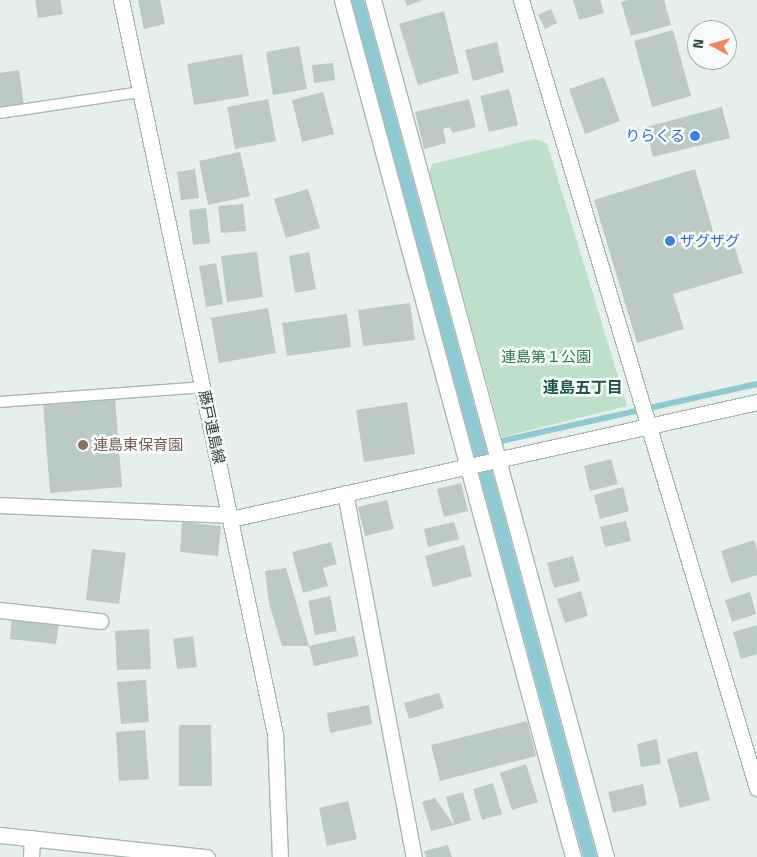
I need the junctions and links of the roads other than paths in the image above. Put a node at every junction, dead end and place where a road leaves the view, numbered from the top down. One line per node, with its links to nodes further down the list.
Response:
1 (121, 0): 5 (street, 藤戸連島線)
2 (342, 0): 12 (street)
3 (373, 0): 11 (street)
4 (521, 0): 10 (street)
5 (141, 92): 6 (lane); 7 (street, 藤戸連島線)
6 (0, 113)
7 (203, 387): 8 (lane); 15 (street, 藤戸連島線)
8 (0, 402)
9 (757, 402): 10 (street)
10 (646, 421): 11 (street); 18 (street)
11 (494, 451): 12 (street); 26 (street)
12 (471, 466): 13 (street); 25 (street)
13 (345, 493): 15 (street); 24 (street)
14 (0, 504): 15 (street)
15 (231, 517): 23 (street, 藤戸連島線)
16 (0, 610): 17 (street)
17 (100, 620)
18 (757, 788)
19 (0, 835): 20 (street)
20 (32, 838): 21 (street); 22 (street)
21 (31, 857)
22 (207, 857)
23 (280, 857)
24 (414, 857)
25 (573, 857)
26 (606, 857)

